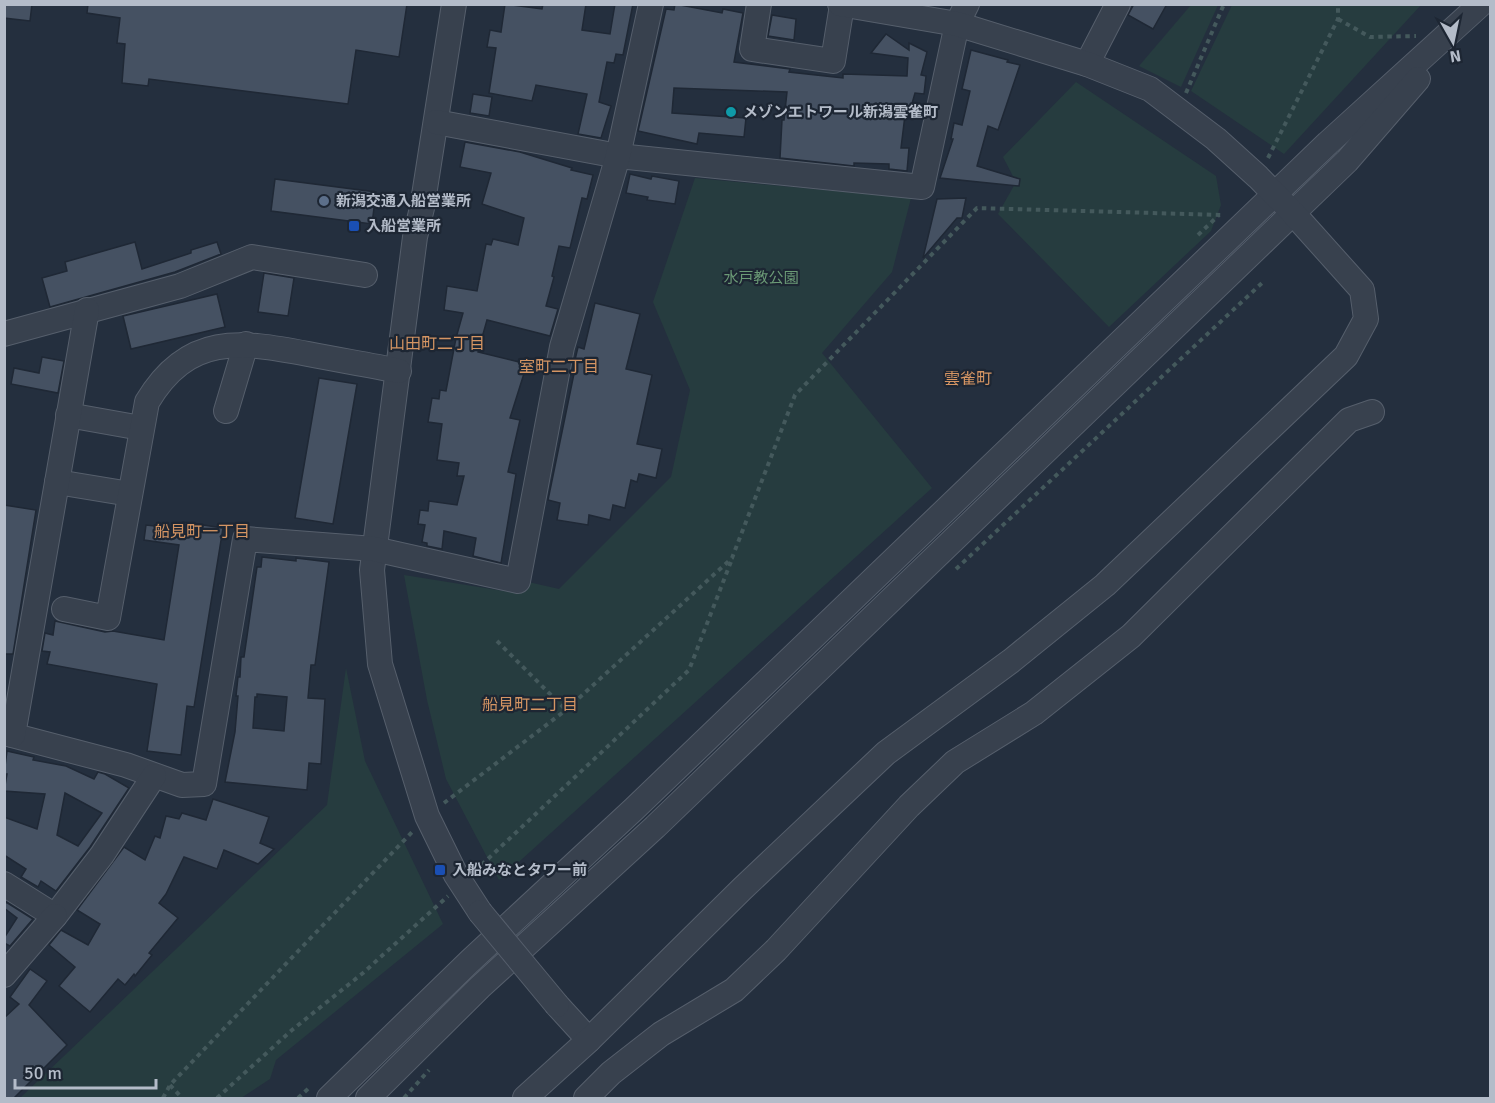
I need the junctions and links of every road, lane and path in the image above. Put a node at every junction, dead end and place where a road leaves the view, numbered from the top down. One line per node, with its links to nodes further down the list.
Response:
1 (454, 4): 14 (street)
2 (651, 4): 15 (street)
3 (759, 4): 8 (street)
4 (1118, 4): 12 (street)
5 (1224, 4): 13 (path)
6 (1338, 4): 10 (path)
7 (1481, 4): 11 (street); 18 (street)
8 (841, 5): 9 (street)
9 (962, 14): 12 (street); 15 (street)
10 (1338, 19): 11 (path); 16 (path)
11 (1447, 35): 17 (street)
12 (1087, 64): 13 (street)
13 (1179, 111): 16 (street)
14 (436, 122): 15 (street); 24 (street)
15 (618, 156): 31 (street)
16 (1258, 177): 17 (street)
17 (1275, 194): 18 (street); 19 (street)
18 (1293, 213): 43 (street); 49 (street)
19 (1252, 216): 32 (path); 48 (street)
20 (365, 275): 21 (street)
21 (87, 310): 22 (street); 27 (street)
22 (4, 334)
23 (246, 344): 24 (street); 25 (street); 28 (street)
24 (399, 371): 31 (street)
25 (226, 411)
26 (1372, 412): 51 (street)
27 (68, 415): 28 (street); 29 (street)
28 (141, 428): 30 (street)
29 (57, 482): 30 (street); 36 (street)
30 (130, 494): 33 (street)
31 (374, 549): 37 (street); 38 (street)
32 (732, 558): 35 (path); 40 (path)
33 (64, 609)
34 (497, 641): 35 (path)
35 (566, 710): 38 (path)
36 (9, 734): 37 (street)
37 (154, 776): 41 (street)
38 (427, 816): 40 (street); 44 (path)
39 (4, 884): 41 (street)
40 (462, 884): 43 (street, bridge); 47 (path)
41 (55, 916): 42 (street)
42 (4, 975)
43 (589, 1040): 50 (street)
44 (170, 1085): 45 (path); 46 (path)
45 (163, 1098)
46 (182, 1098)
47 (217, 1098)
48 (329, 1098)
49 (368, 1098)
50 (525, 1098)
51 (586, 1098)

